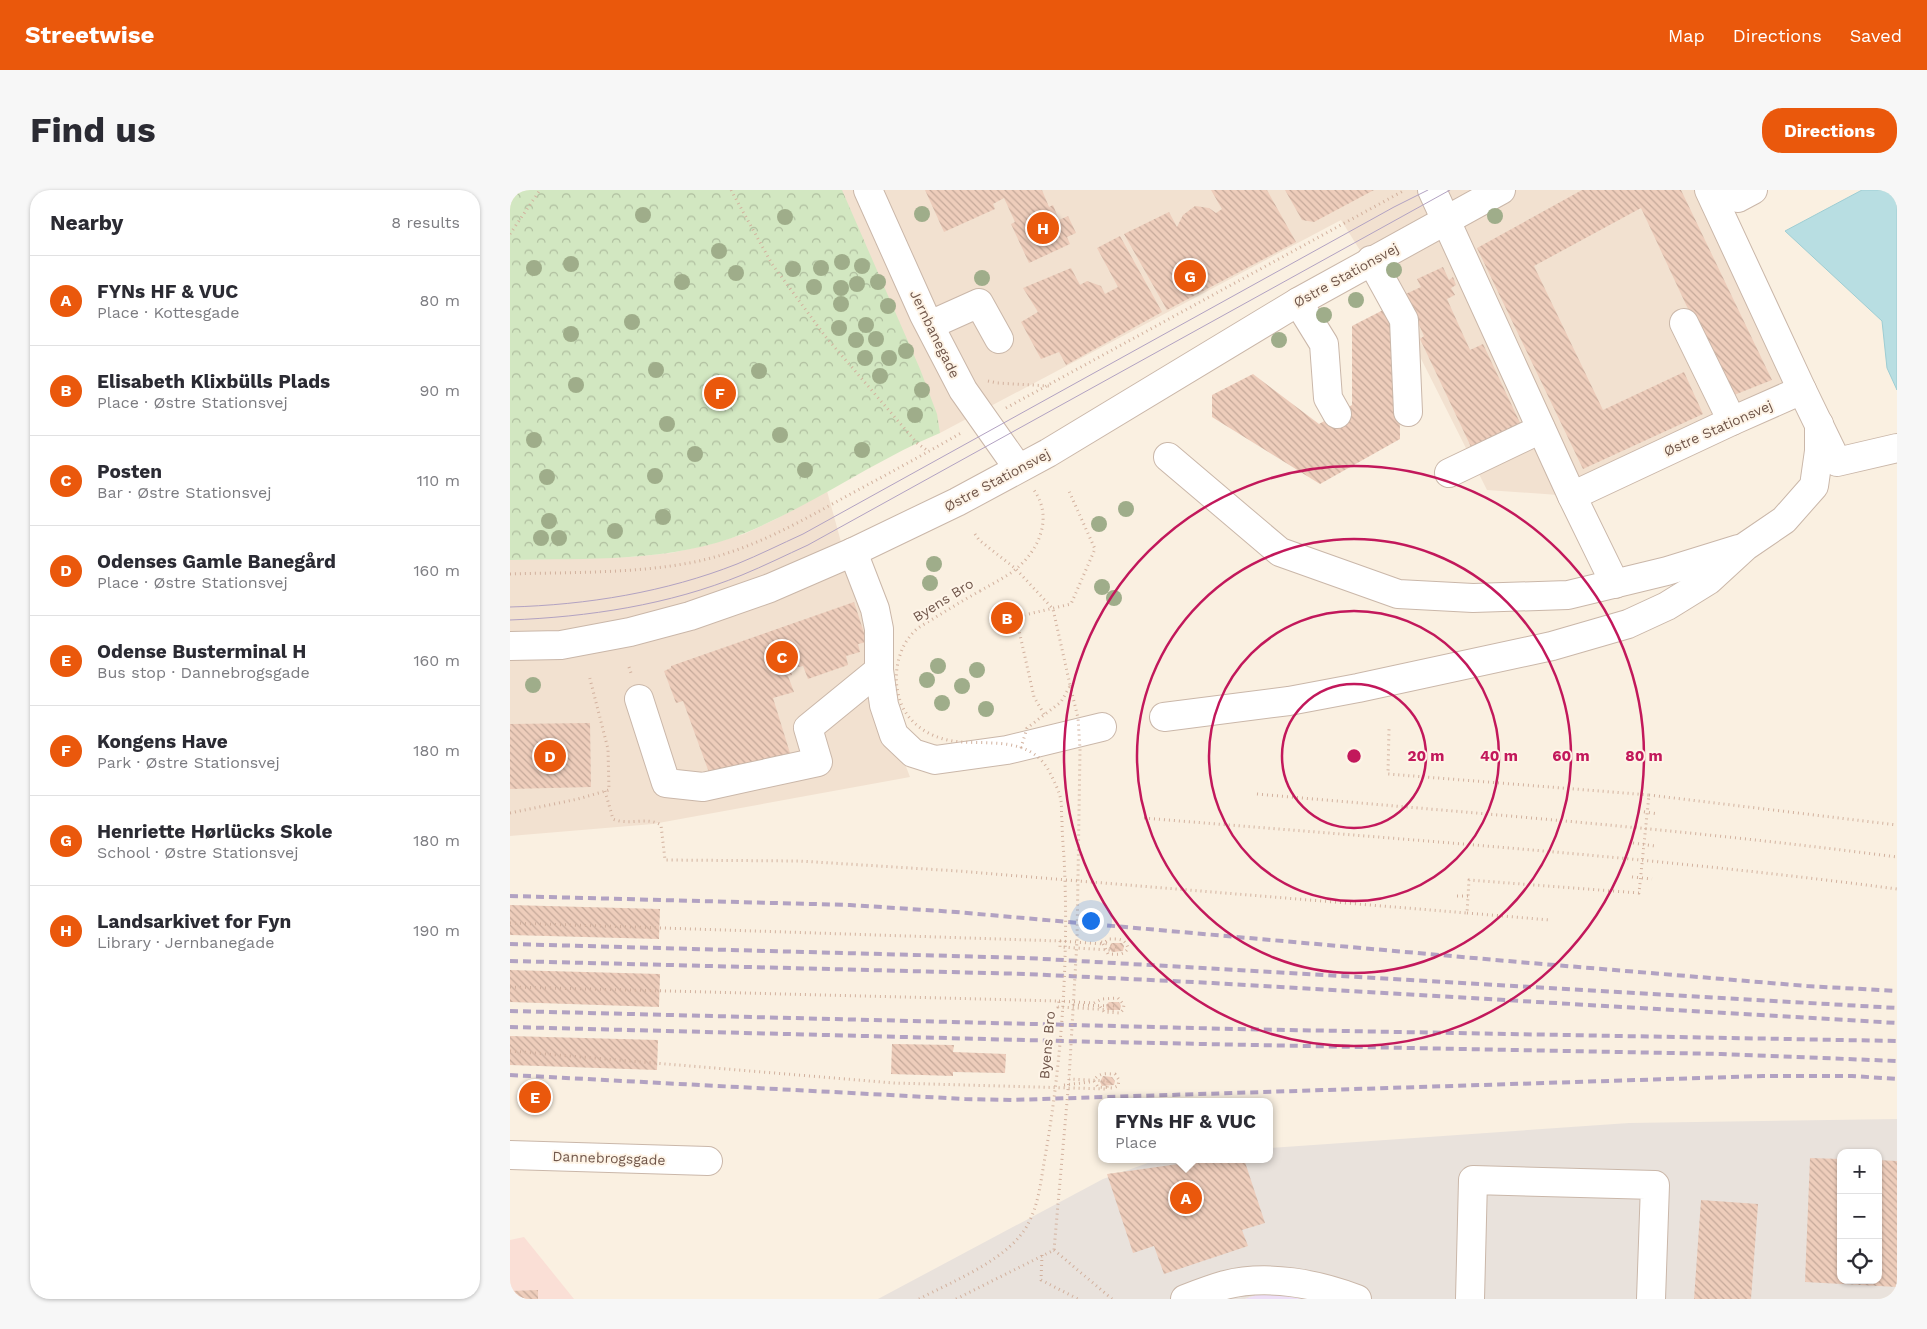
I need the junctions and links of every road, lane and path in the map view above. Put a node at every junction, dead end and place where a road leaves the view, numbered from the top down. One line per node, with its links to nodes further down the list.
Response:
1 (540, 190): 11 (path)
2 (731, 190): 27 (path)
3 (868, 190): 15 (street, Jernbanegade)
4 (1405, 190): 18 (path)
5 (1432, 190): 10 (street)
6 (1501, 190): 10 (street, Østre Stationsvej)
7 (1709, 190): 19 (street)
8 (1734, 190): 9 (street)
9 (1753, 190)
10 (1446, 220): 12 (street, Østre Stationsvej); 25 (street)
11 (510, 234)
12 (1371, 260): 13 (street, Østre Stationsvej); 20 (street)
13 (1298, 302): 21 (street); 29 (street, Østre Stationsvej)
14 (1684, 323): 23 (street)
15 (930, 325): 16 (street); 17 (street, Jernbanegade)
16 (999, 339)
17 (952, 370): 18 (path); 22 (street, Jernbanegade)
18 (1049, 386): 22 (path)
19 (1802, 390): 23 (street, Østre Stationsvej); 24 (street)
20 (1408, 412)
21 (1337, 414)
22 (983, 420): 27 (path); 29 (street, Jernbanegade)
23 (1732, 421): 32 (street, Østre Stationsvej)
24 (1818, 424): 26 (street); 34 (street)
25 (1541, 429): 30 (street); 32 (street)
26 (1897, 448)
27 (928, 452): 37 (path)
28 (1168, 457): 38 (street)
29 (1018, 468): 35 (street, Østre Stationsvej); 36 (path, Byens Bro)
30 (1449, 473)
31 (1068, 489): 39 (path)
32 (1572, 496): 38 (street)
33 (976, 534): 36 (path)
34 (1746, 546): 38 (street); 46 (street)
35 (853, 552): 40 (street, Østre Stationsvej); 41 (street)
36 (1016, 569): 39 (path); 49 (path, Byens Bro, bridge)
37 (510, 574)
38 (1615, 584)
39 (1053, 609): 43 (path, Byens Bro); 45 (path)
40 (510, 646)
41 (879, 670): 44 (street); 47 (street)
42 (589, 675): 50 (path)
43 (1070, 686): 45 (path, bridge); 75 (path, Byens Bro, bridge)
44 (640, 699)
45 (1044, 715): 49 (path, bridge)
46 (1164, 718)
47 (1102, 727)
48 (1389, 729): 52 (path)
49 (1021, 748): 76 (path, Byens Bro, bridge)
50 (605, 791): 55 (path); 71 (path)
51 (1257, 794): 59 (path)
52 (1649, 795): 54 (path); 58 (path)
53 (1639, 811): 54 (path)
54 (1648, 812): 56 (path); 59 (path)
55 (510, 813)
56 (1658, 814)
57 (1144, 818): 64 (path)
58 (1897, 825)
59 (1646, 828): 61 (path); 63 (path)
60 (1633, 843): 61 (path)
61 (1645, 844): 62 (path); 64 (path)
62 (1655, 846)
63 (1897, 857)
64 (1643, 860): 66 (path); 68 (path)
65 (1632, 877): 66 (path)
66 (1641, 878): 67 (path); 70 (path)
67 (1652, 879)
68 (1897, 889)
69 (1457, 896): 70 (path)
70 (1468, 896): 71 (path)
71 (1467, 913): 72 (path)
72 (1550, 920)
73 (510, 923): 74 (path)
74 (1060, 941): 76 (path); 77 (path)
75 (1077, 941): 77 (path); 80 (path, Byens Bro, bridge)
76 (1065, 942): 77 (path); 90 (path, Byens Bro, bridge)
77 (1104, 943): 77 (path, bridge)
78 (510, 987): 79 (path)
79 (1059, 1001): 81 (path); 81 (path, bridge)
80 (1073, 1005): 81 (path); 83 (path, Byens Bro, bridge)
81 (1099, 1005)
82 (510, 1051): 85 (path)
83 (1069, 1079): 84 (path); 88 (path, Byens Bro, bridge)
84 (1094, 1081): 84 (path, bridge); 85 (path); 85 (path)
85 (1056, 1086)
86 (510, 1155): 87 (street, Dannebrogsgade)
87 (708, 1161)
88 (1054, 1250): 89 (path, bridge); 93 (path)
89 (1042, 1255): 91 (path, bridge); 92 (path)
90 (919, 1299)
91 (956, 1299)
92 (1078, 1299)
93 (1112, 1299)
94 (1185, 1299): 95 (street)
95 (1357, 1299)
96 (1470, 1299): 97 (street)
97 (1651, 1299)

